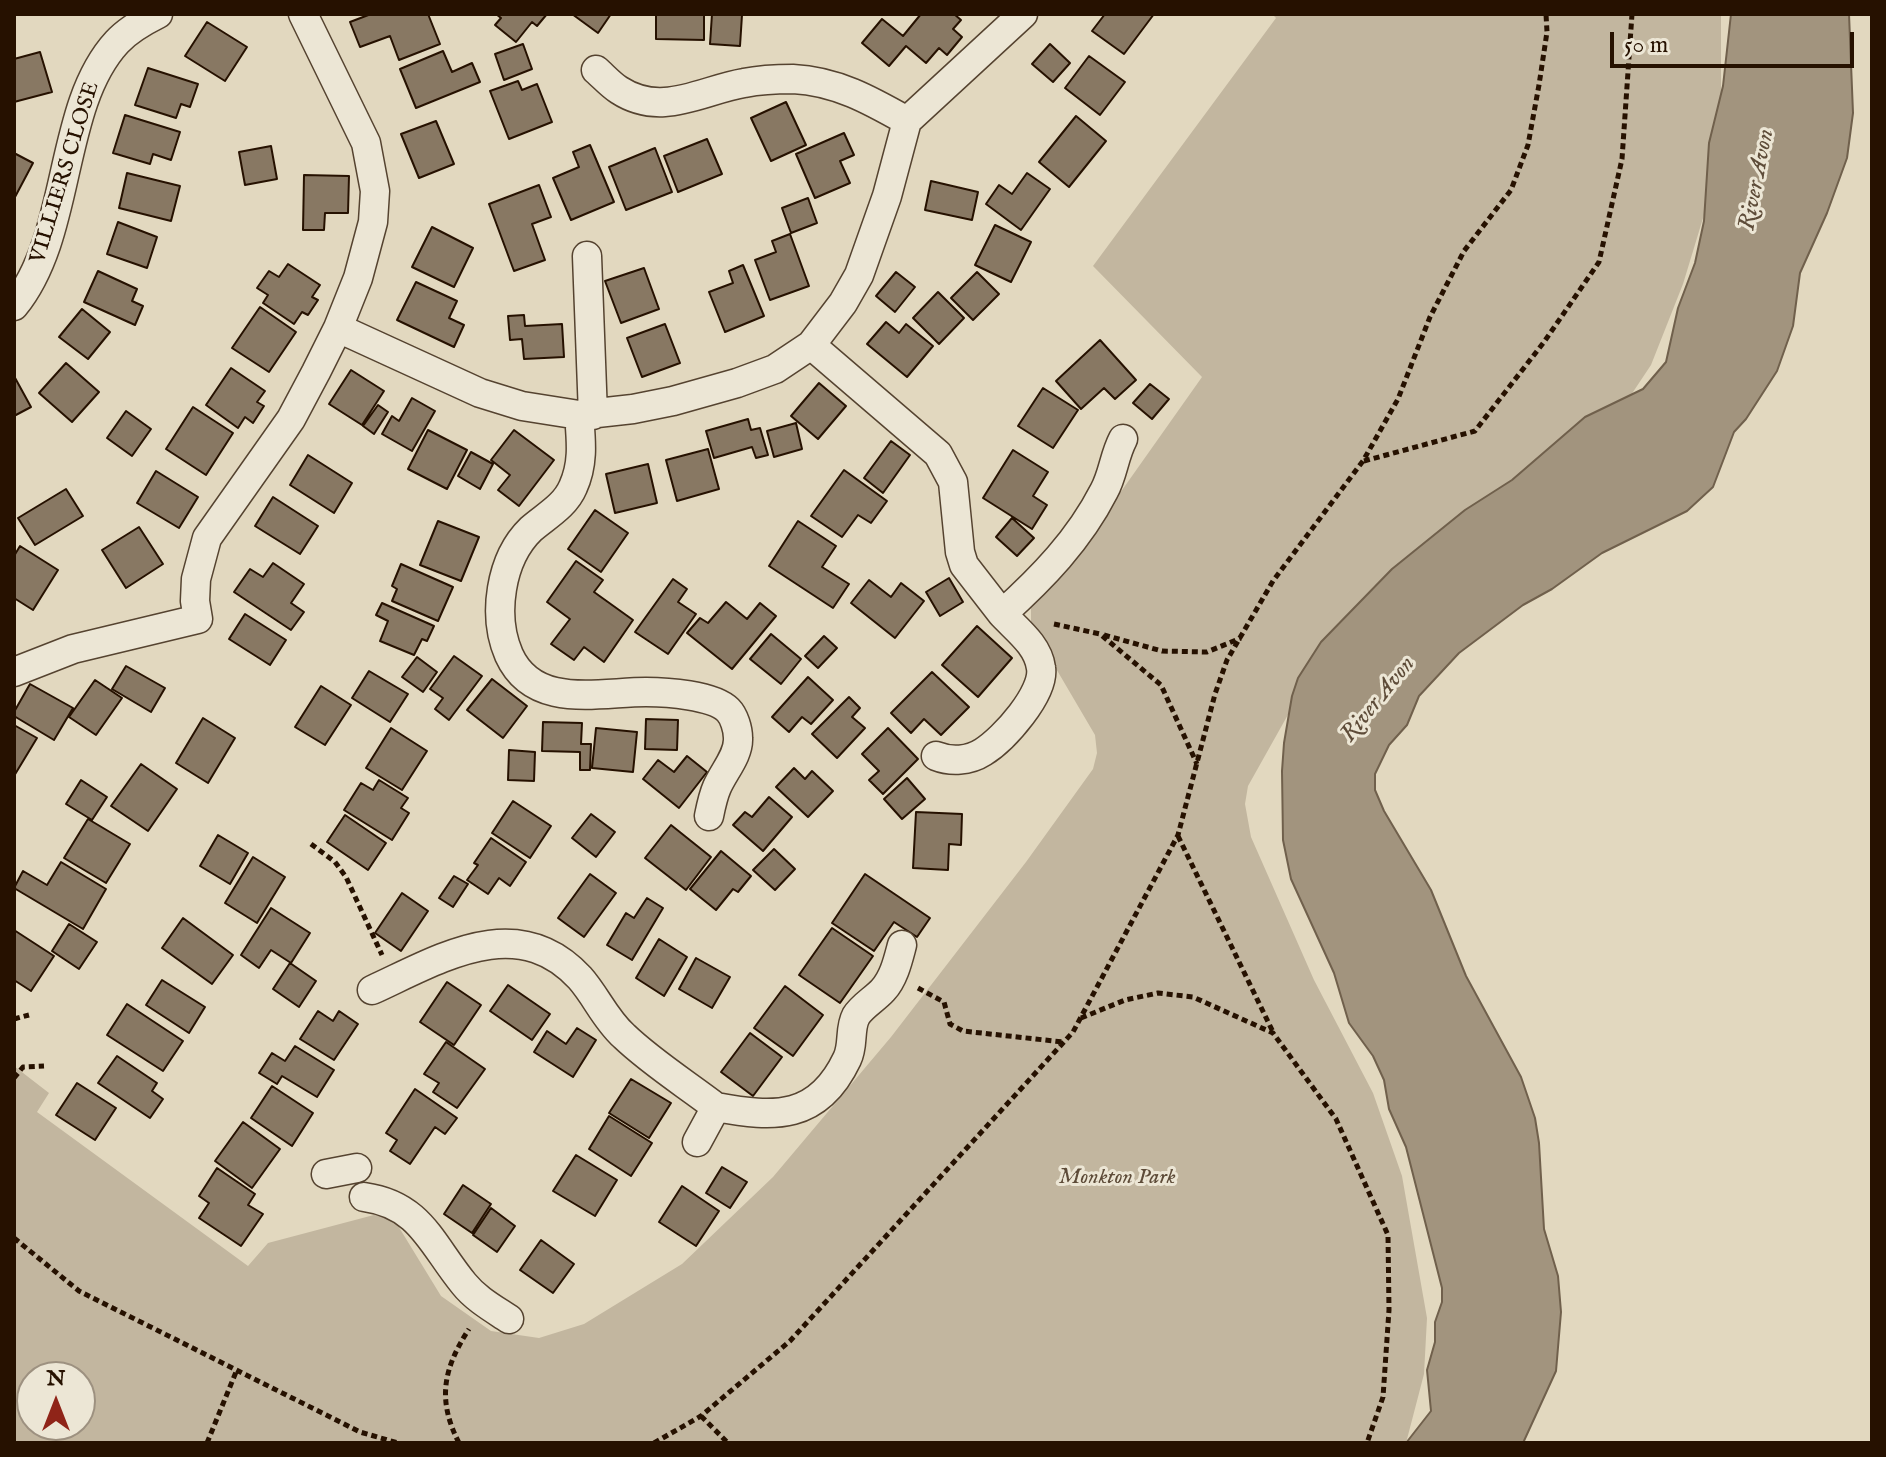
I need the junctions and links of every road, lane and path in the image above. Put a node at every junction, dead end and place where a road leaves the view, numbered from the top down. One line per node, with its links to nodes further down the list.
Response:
1 (158, 14): 9 (street, VILLIERS CLOSE)
2 (303, 14): 10 (street)
3 (1023, 14): 7 (street)
4 (1546, 14): 14 (path)
5 (1632, 14): 14 (path)
6 (596, 70): 7 (street)
7 (907, 121): 11 (street)
8 (587, 256): 12 (street)
9 (14, 306)
10 (338, 328): 12 (street); 18 (street)
11 (811, 345): 12 (street); 15 (street)
12 (586, 415): 21 (street)
13 (1123, 439): 15 (street)
14 (1363, 461): 17 (path)
15 (1002, 614): 16 (path); 19 (street)
16 (1100, 634): 17 (path); 20 (path)
17 (1242, 638): 20 (path)
18 (14, 672)
19 (936, 756)
20 (1197, 764): 22 (path)
21 (709, 816)
22 (1178, 835): 29 (path); 30 (path)
23 (311, 844): 26 (path)
24 (902, 945): 25 (street)
25 (893, 975): 31 (path); 34 (street)
26 (383, 985): 34 (street)
27 (29, 1015): 28 (path)
28 (14, 1019)
29 (1073, 1032): 30 (path); 31 (path)
30 (1273, 1033): 49 (path)
31 (1063, 1042): 43 (path)
32 (44, 1066): 33 (path)
33 (14, 1078)
34 (716, 1107): 35 (street)
35 (697, 1142)
36 (357, 1168): 37 (street)
37 (326, 1174)
38 (364, 1197): 40 (street)
39 (14, 1238): 42 (path)
40 (485, 1303): 41 (street); 46 (path)
41 (509, 1319)
42 (236, 1372): 44 (path); 45 (path)
43 (701, 1416): 47 (path); 48 (path)
44 (207, 1443)
45 (398, 1443)
46 (459, 1443)
47 (654, 1443)
48 (728, 1443)
49 (1367, 1443)

